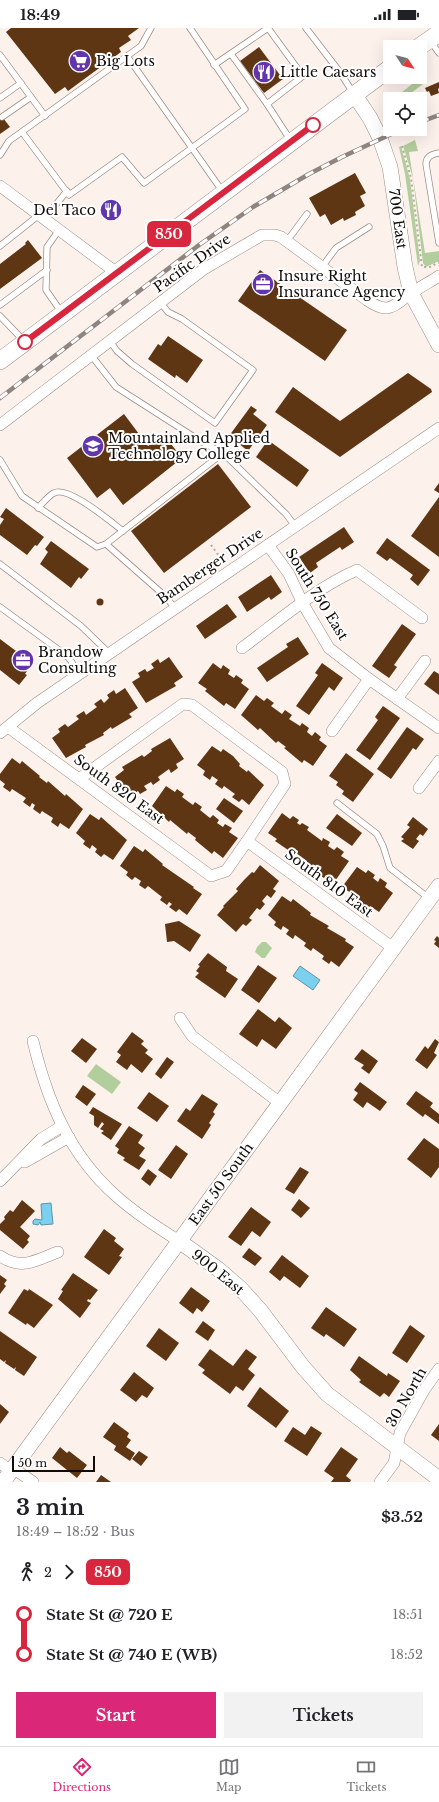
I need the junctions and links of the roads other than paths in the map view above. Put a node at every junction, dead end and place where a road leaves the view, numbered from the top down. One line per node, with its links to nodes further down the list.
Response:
1 (151, 28): 8 (lane)
2 (190, 28): 9 (lane)
3 (268, 28): 6 (lane); 15 (lane)
4 (314, 28): 5 (lane)
5 (307, 30): 12 (lane)
6 (231, 54): 9 (lane); 15 (lane)
7 (0, 55): 11 (lane)
8 (127, 56): 16 (lane); 20 (lane)
9 (214, 65): 20 (lane)
10 (383, 73): 12 (main road)
11 (21, 83): 13 (lane); 14 (lane)
12 (354, 94): 19 (main road); 37 (main road, 700 East)
13 (31, 97): 16 (lane); 17 (lane)
14 (0, 98)
15 (267, 104): 19 (lane)
16 (45, 116): 18 (lane)
17 (2, 117)
18 (22, 132): 22 (lane); 24 (lane)
19 (292, 141): 25 (main road)
20 (192, 148): 24 (lane); 25 (lane)
21 (439, 153): 31 (lane)
22 (0, 155)
23 (0, 186): 27 (street)
24 (67, 191): 27 (lane)
25 (223, 192): 35 (main road)
26 (307, 214): 30 (lane)
27 (41, 217): 29 (street); 32 (lane)
28 (369, 227): 33 (lane)
29 (59, 230): 34 (lane); 35 (street)
30 (287, 241): 33 (street, Pacific Drive); 38 (street, Pacific Drive)
31 (439, 243)
32 (0, 246)
33 (322, 267): 37 (street, Pacific Drive)
34 (47, 270): 39 (lane); 40 (lane)
35 (117, 273): 40 (main road)
36 (439, 276): 37 (street, Pacific Drive)
37 (411, 293): 44 (main road, 700 East)
38 (160, 302): 42 (street, Pacific Drive); 42 (lane)
39 (0, 305)
40 (63, 314): 43 (main road)
41 (0, 316): 43 (lane)
42 (110, 341): 45 (street, Pacific Drive)
43 (25, 342): 46 (main road)
44 (439, 345)
45 (91, 355): 47 (street, Pacific Drive); 49 (lane)
46 (0, 361)
47 (0, 425)
48 (439, 428): 52 (street, Bamberger Drive)
49 (223, 453): 52 (lane); 53 (lane)
50 (0, 460): 51 (lane)
51 (38, 508): 53 (lane); 54 (lane)
52 (295, 526): 55 (street, Bamberger Drive)
53 (123, 531): 54 (lane)
54 (106, 544): 59 (lane)
55 (268, 545): 57 (street, South 750 East); 59 (street, Bamberger Drive)
56 (0, 564): 62 (lane)
57 (303, 604): 60 (street); 61 (street); 65 (street, South 750 East)
58 (0, 607): 64 (lane)
59 (175, 608): 62 (street, Bamberger Drive)
60 (422, 618)
61 (242, 648)
62 (109, 653): 64 (street, Bamberger Drive)
63 (425, 661): 66 (street)
64 (78, 674): 68 (street, Bamberger Drive)
65 (369, 679): 66 (street, South 750 East); 69 (street)
66 (397, 699): 67 (street, South 750 East)
67 (439, 728)
68 (4, 730): 71 (street, South 820 East)
69 (332, 731)
70 (439, 761): 72 (street)
71 (79, 779): 74 (street, South 820 East); 74 (street)
72 (419, 788)
73 (337, 803): 75 (lane)
74 (247, 841): 76 (street, South 810 East)
75 (436, 890): 76 (main road, East 50 South)
76 (393, 948): 79 (main road, East 50 South)
77 (180, 1018): 79 (street)
78 (33, 1042): 80 (street, 900 East)
79 (280, 1103): 84 (main road, East 50 South)
80 (62, 1126): 81 (street, 900 East); 82 (street)
81 (68, 1137): 82 (street); 84 (street, 900 East)
82 (12, 1169): 83 (street)
83 (1, 1178)
84 (179, 1242): 88 (main road, 900 East); 89 (main road, East 50 South)
85 (58, 1252): 86 (street)
86 (0, 1256)
87 (439, 1369): 88 (street, 30 North)
88 (397, 1448): 90 (main road, 900 East); 92 (street, 30 North)
89 (7, 1471): 91 (street)
90 (439, 1479)
91 (33, 1482)
92 (380, 1482)

